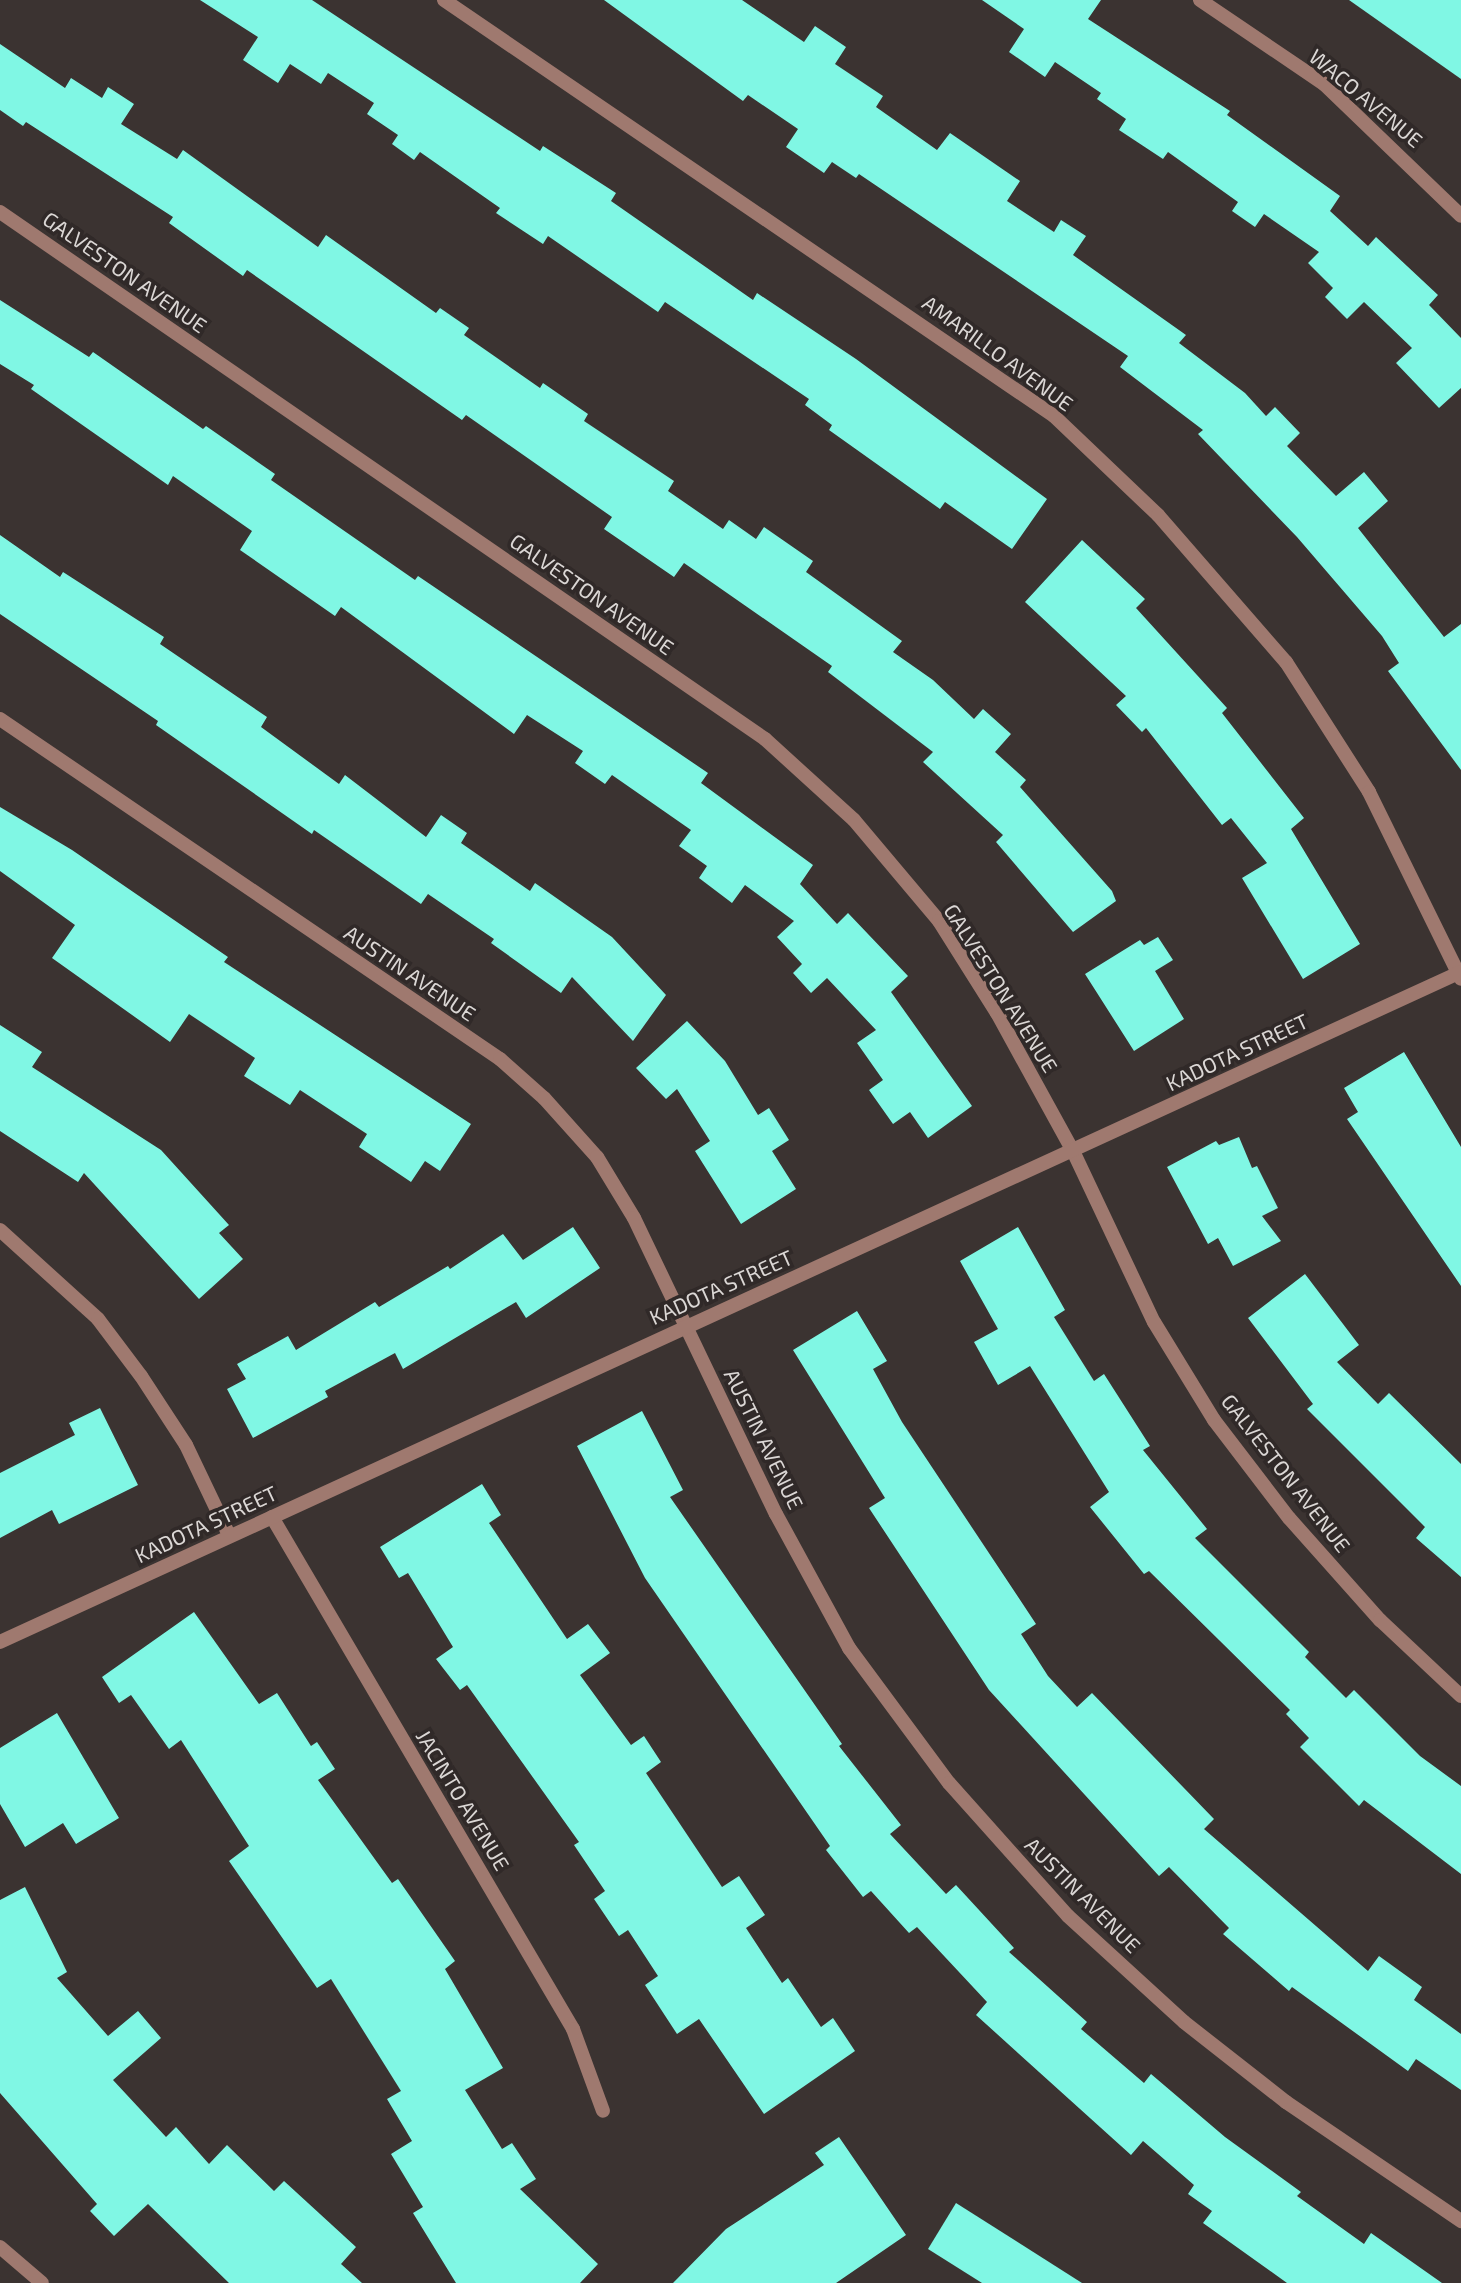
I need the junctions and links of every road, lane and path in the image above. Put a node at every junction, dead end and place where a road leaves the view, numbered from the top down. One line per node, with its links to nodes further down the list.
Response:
1 (444, 0): 6 (street, AMARILLO AVENUE)
2 (1200, 0): 4 (street, WACO AVENUE)
3 (0, 212): 7 (street, GALVESTON AVENUE)
4 (1461, 215)
5 (0, 719): 9 (street, AUSTIN AVENUE)
6 (1460, 975): 7 (street, KADOTA STREET)
7 (1073, 1151): 9 (street, KADOTA STREET); 13 (street, GALVESTON AVENUE)
8 (0, 1230): 11 (street)
9 (685, 1326): 10 (street, KADOTA STREET); 15 (street, AUSTIN AVENUE)
10 (272, 1517): 11 (street, KADOTA STREET); 14 (street, JACINTO AVENUE)
11 (229, 1535): 12 (street, KADOTA STREET)
12 (0, 1642)
13 (1461, 1696)
14 (603, 2111)
15 (1461, 2221)
16 (0, 2247): 17 (street)
17 (42, 2283)

